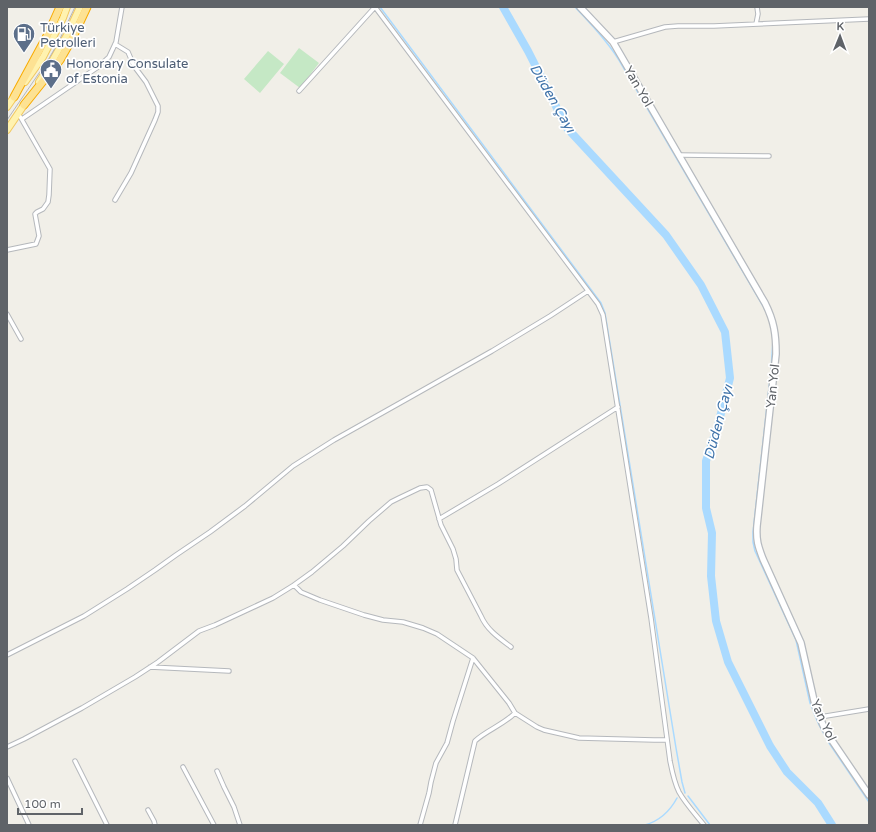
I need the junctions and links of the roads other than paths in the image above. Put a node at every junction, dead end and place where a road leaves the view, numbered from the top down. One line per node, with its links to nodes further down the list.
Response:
1 (60, 7): 14 (highway)
2 (68, 7): 14 (main road)
3 (80, 7): 15 (main road)
4 (87, 7): 15 (highway)
5 (122, 7): 12 (street)
6 (375, 7): 13 (street); 24 (street)
7 (580, 7): 11 (street, Yan Yol)
8 (757, 7): 10 (street)
9 (869, 19): 10 (street)
10 (756, 24): 11 (street)
11 (613, 42): 20 (street, Yan Yol)
12 (115, 44): 18 (street); 22 (street)
13 (299, 91)
14 (14, 97): 16 (main road)
15 (24, 104): 17 (main road)
16 (7, 107)
17 (18, 113): 18 (street); 19 (main road)
18 (22, 120): 23 (street)
19 (7, 130)
20 (679, 156): 21 (street); 37 (street, Yan Yol)
21 (769, 156)
22 (115, 200)
23 (7, 250)
24 (588, 291): 27 (street); 31 (street)
25 (7, 314): 26 (street)
26 (21, 339)
27 (618, 407): 28 (street); 38 (street)
28 (439, 519): 29 (street); 30 (street)
29 (294, 585): 32 (street); 33 (street)
30 (511, 647)
31 (7, 656)
32 (473, 658): 36 (street); 51 (street)
33 (150, 667): 34 (street); 39 (street)
34 (229, 671)
35 (869, 709): 37 (street)
36 (515, 713): 38 (street); 52 (street)
37 (820, 717): 44 (street, Yan Yol)
38 (667, 740): 53 (street)
39 (7, 747)
40 (75, 761): 47 (street)
41 (182, 767): 49 (street)
42 (217, 771): 50 (street)
43 (7, 778): 46 (street)
44 (869, 795)
45 (148, 810): 48 (street)
46 (29, 825)
47 (107, 825)
48 (155, 825)
49 (214, 825)
50 (240, 825)
51 (420, 825)
52 (455, 825)
53 (704, 825)

